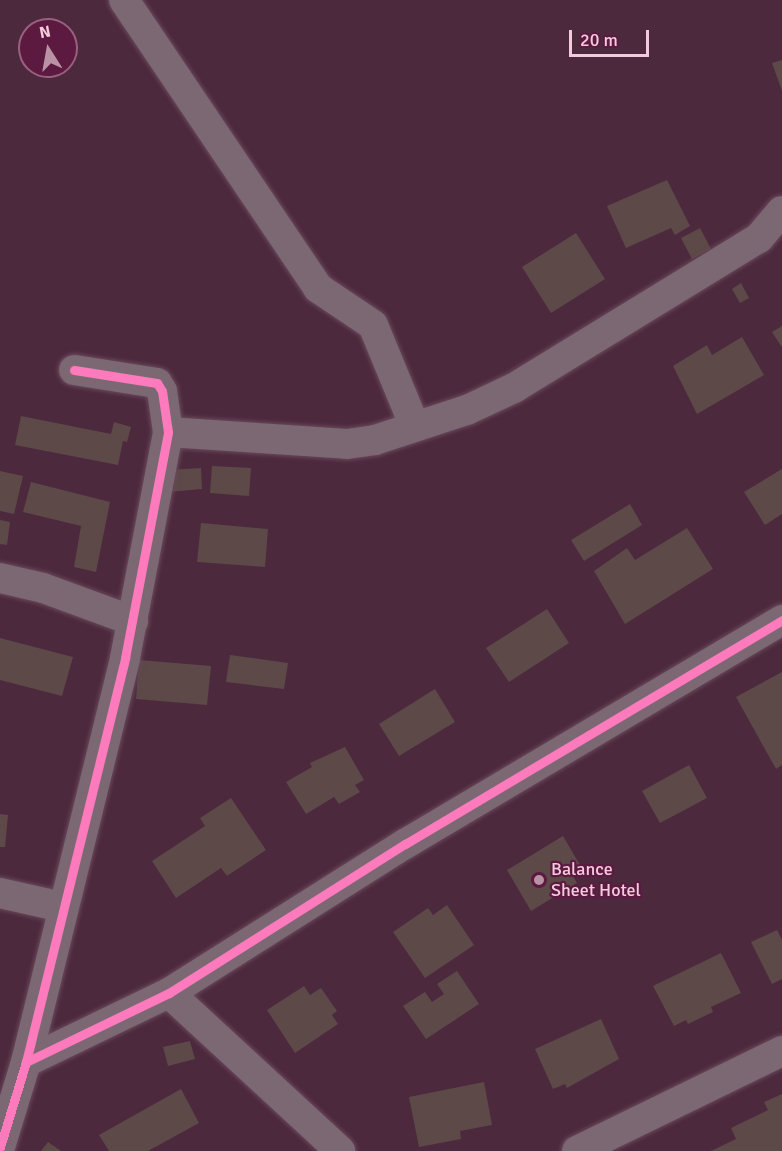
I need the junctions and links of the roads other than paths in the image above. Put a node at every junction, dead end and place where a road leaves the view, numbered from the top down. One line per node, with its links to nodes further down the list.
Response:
1 (124, 0): 4 (street)
2 (782, 211): 4 (street)
3 (74, 370): 5 (street)
4 (415, 427): 5 (street)
5 (168, 432): 8 (street)
6 (0, 578): 8 (street)
7 (782, 620): 11 (street)
8 (133, 621): 10 (street)
9 (0, 893): 10 (street)
10 (62, 907): 13 (street)
11 (169, 993): 13 (street); 15 (street)
12 (782, 1052): 16 (street)
13 (26, 1062): 14 (street)
14 (0, 1147)
15 (340, 1151)
16 (577, 1151)

